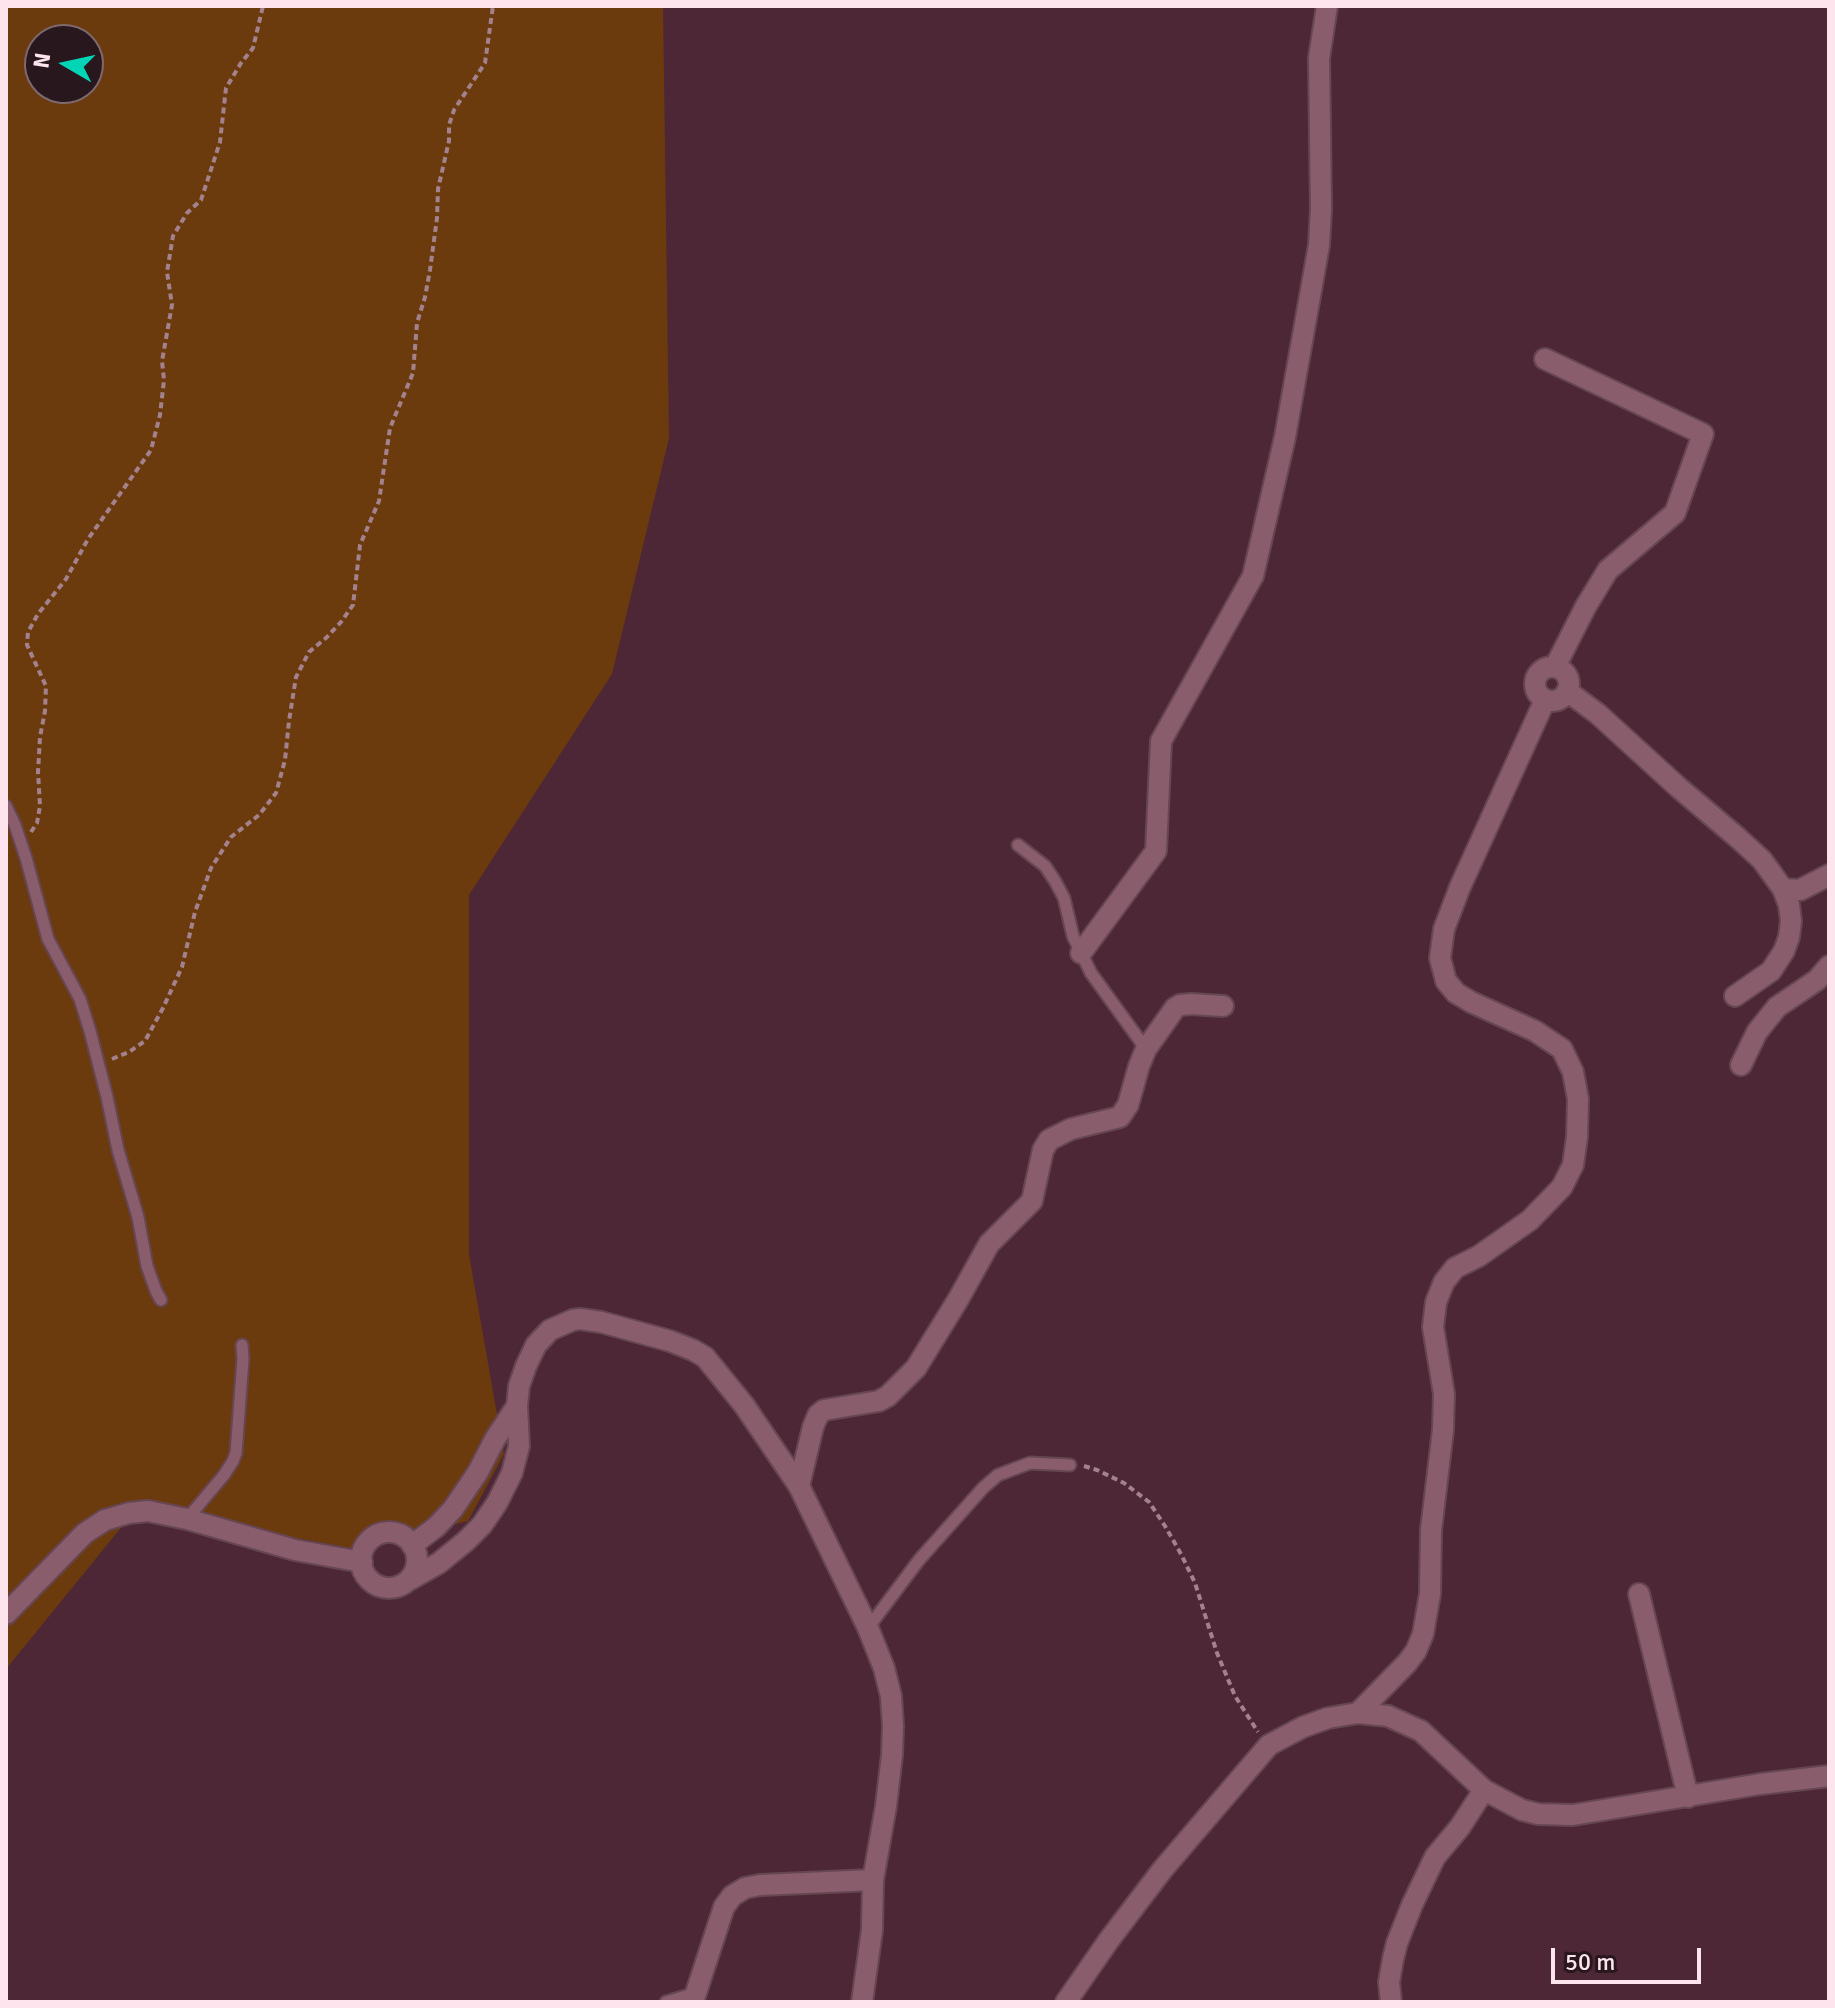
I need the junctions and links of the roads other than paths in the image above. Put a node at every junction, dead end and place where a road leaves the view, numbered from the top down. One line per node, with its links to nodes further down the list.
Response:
1 (1327, 6): 10 (street)
2 (1545, 359): 3 (street)
3 (1555, 667): 4 (street); 5 (street)
4 (1567, 691): 5 (street); 9 (street)
5 (1545, 700): 28 (street)
6 (6, 806): 16 (lane)
7 (1018, 845): 10 (lane)
8 (1829, 875): 9 (street)
9 (1783, 889): 12 (street)
10 (1081, 953): 14 (lane)
11 (1829, 966): 15 (street)
12 (1735, 996)
13 (1223, 1006): 14 (street)
14 (1146, 1049): 20 (street)
15 (1741, 1065)
16 (161, 1300)
17 (242, 1345): 21 (lane)
18 (517, 1406): 20 (street); 22 (street); 24 (street)
19 (1070, 1465): 27 (lane)
20 (799, 1486): 27 (street)
21 (187, 1519): 23 (street); 26 (street)
22 (412, 1545): 23 (street); 24 (street)
23 (362, 1562): 24 (street)
24 (409, 1580)
25 (1639, 1594): 31 (street)
26 (6, 1614)
27 (868, 1628): 32 (street)
28 (1358, 1713): 30 (street); 36 (street)
29 (1829, 1776): 31 (street)
30 (1484, 1790): 31 (street); 37 (street)
31 (1688, 1797)
32 (873, 1880): 33 (street); 35 (street)
33 (694, 1998): 34 (lane)
34 (666, 2002)
35 (862, 2002)
36 (1066, 2002)
37 (1391, 2002)

